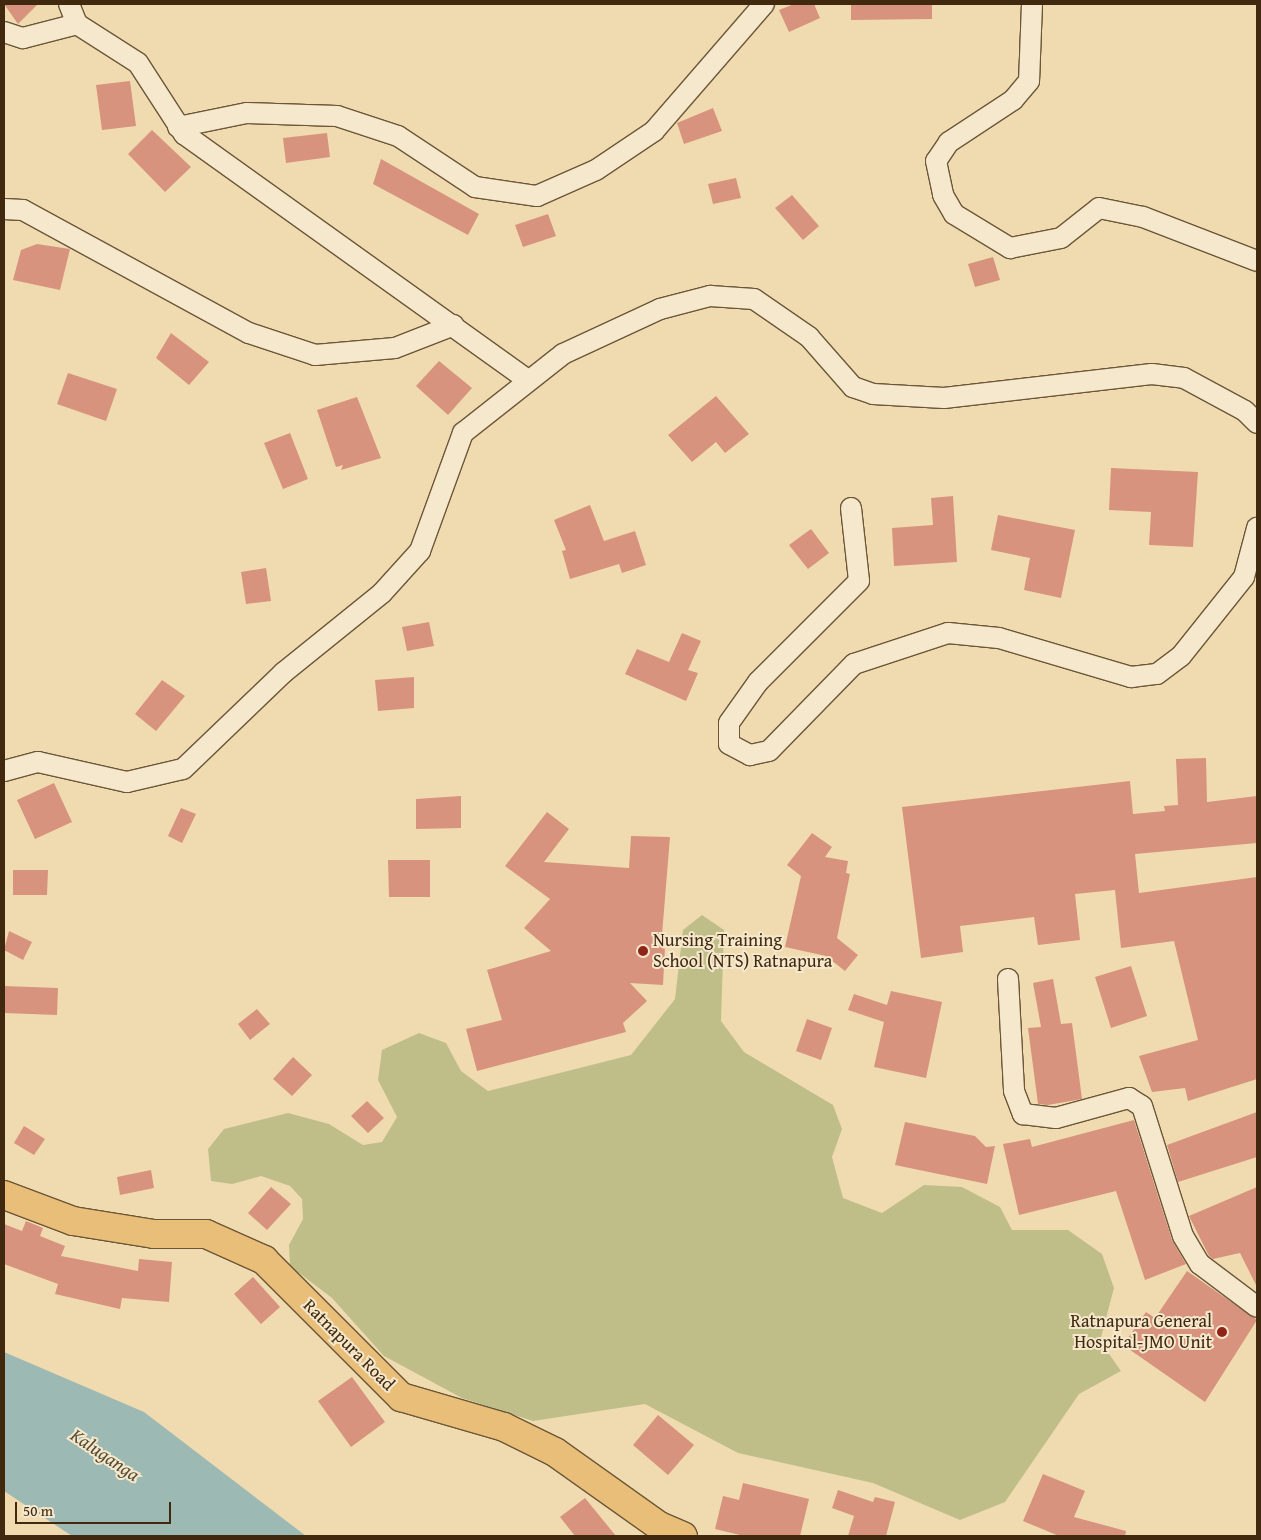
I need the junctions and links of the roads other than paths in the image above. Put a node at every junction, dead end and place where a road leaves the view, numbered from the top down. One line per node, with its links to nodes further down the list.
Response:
1 (69, 4): 4 (street)
2 (764, 4): 6 (street)
3 (1032, 4): 8 (street)
4 (78, 24): 5 (street); 6 (street)
5 (4, 32)
6 (178, 127): 9 (street)
7 (4, 209): 9 (street)
8 (1257, 261)
9 (454, 325): 10 (street)
10 (528, 380): 11 (street); 14 (street)
11 (1257, 424)
12 (851, 508): 13 (street)
13 (1257, 528)
14 (4, 771)
15 (1008, 979): 17 (street)
16 (4, 1195): 18 (highway, Ratnapura Road)
17 (1257, 1307)
18 (682, 1536)

